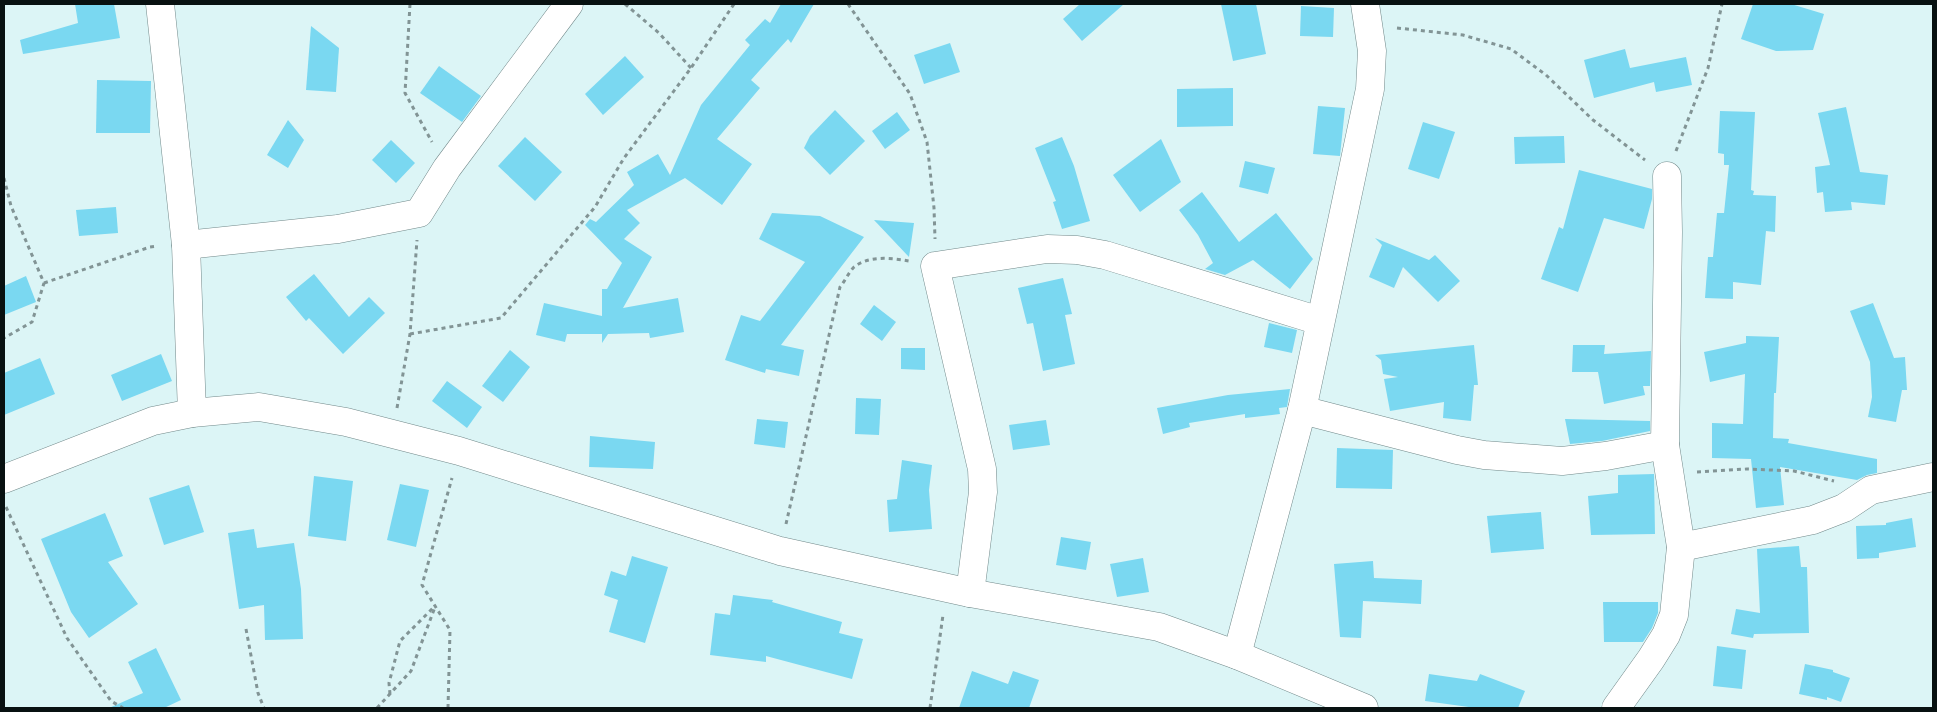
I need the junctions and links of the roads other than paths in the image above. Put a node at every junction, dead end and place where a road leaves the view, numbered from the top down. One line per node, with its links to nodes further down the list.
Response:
1 (160, 4): 5 (street)
2 (569, 4): 5 (street)
3 (1367, 14): 6 (street)
4 (1666, 176): 9 (street)
5 (186, 245): 8 (street)
6 (1320, 321): 7 (street); 13 (street)
7 (1302, 410): 9 (street); 14 (street)
8 (192, 413): 11 (street); 13 (street)
9 (1665, 445): 12 (street)
10 (1933, 477): 12 (street)
11 (4, 479)
12 (1681, 547): 16 (street)
13 (958, 590): 14 (street)
14 (1237, 655): 15 (street)
15 (1364, 708)
16 (1616, 708)

